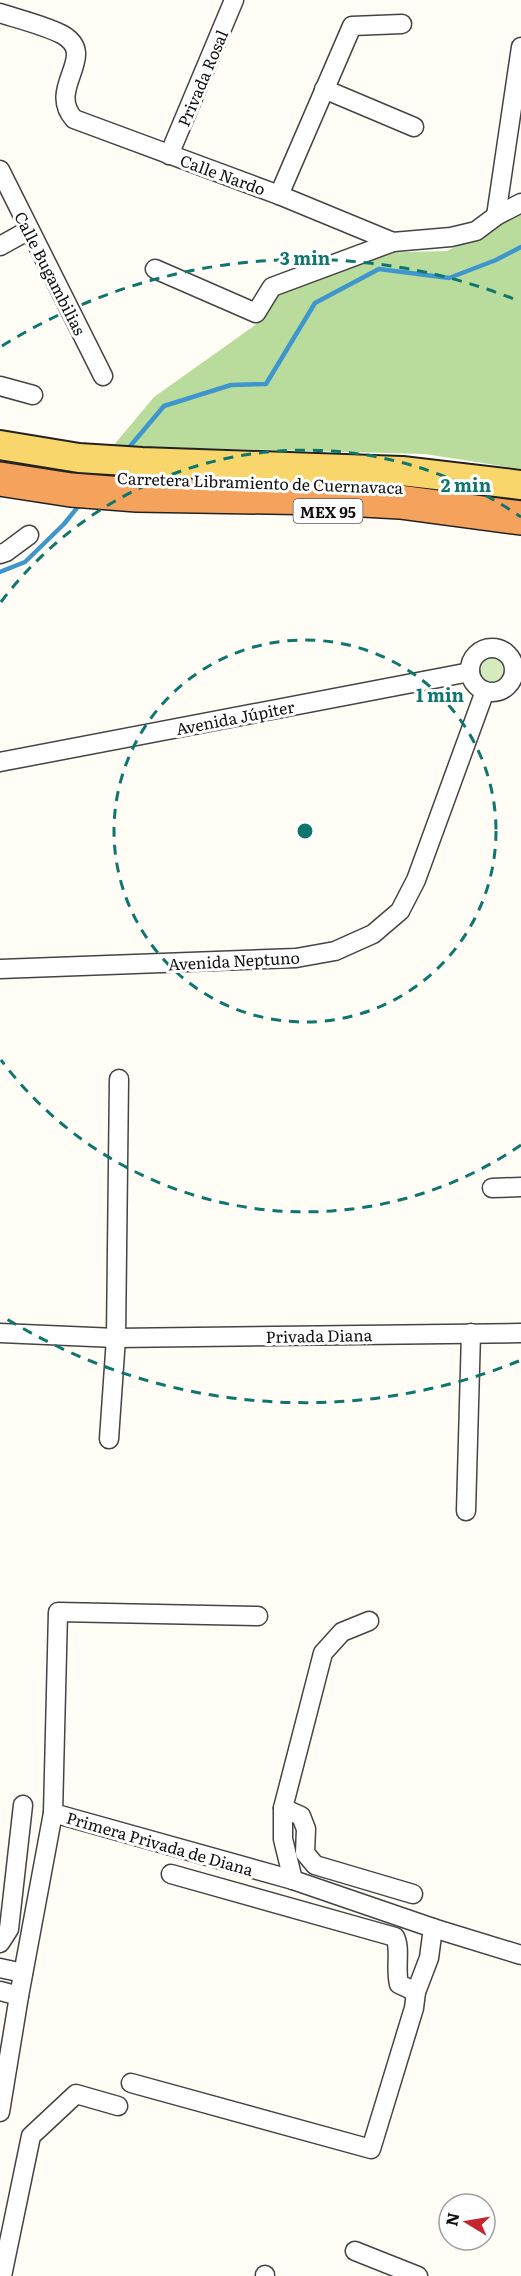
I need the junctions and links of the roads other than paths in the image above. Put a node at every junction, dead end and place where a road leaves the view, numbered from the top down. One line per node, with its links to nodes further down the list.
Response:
1 (234, 0): 7 (street, Privada Rosal)
2 (0, 13): 7 (street, Calle Nardo)
3 (402, 24): 5 (street)
4 (521, 47): 11 (street)
5 (324, 89): 6 (street); 9 (street)
6 (414, 127)
7 (169, 155): 9 (street, Calle Nardo)
8 (0, 170): 12 (street, Calle Bugambilias)
9 (279, 195): 13 (street, Calle Nardo)
10 (521, 203): 11 (street, Calle Nardo)
11 (496, 216): 13 (street, Calle Nardo)
12 (29, 230): 14 (street); 16 (street, Calle Bugambilias)
13 (393, 242): 15 (street)
14 (0, 246)
15 (155, 269)
16 (103, 376)
17 (0, 386): 18 (street)
18 (33, 395)
19 (0, 445): 22 (main road, MEX 95)
20 (0, 462): 22 (highway, Carretera Libramiento de Cuernavaca / MEX 95)
21 (0, 479): 22 (highway, Carretera Libramiento de Cuernavaca / MEX 95)
22 (73, 481): 23 (highway, Carretera Libramiento de Cuernavaca / MEX 95); 25 (main road, MEX 95)
23 (139, 485): 24 (main road, MEX 95); 26 (highway, Carretera Libramiento de Cuernavaca / MEX 95); 27 (highway, Carretera Libramiento de Cuernavaca / MEX 95); 28 (main road, MEX 95)
24 (521, 485)
25 (0, 491)
26 (521, 501)
27 (521, 518)
28 (521, 530)
29 (29, 535): 30 (street)
30 (0, 554)
31 (517, 663): 32 (street); 33 (street)
32 (470, 672): 33 (street); 34 (street, Avenida Júpiter)
33 (485, 691): 35 (street, Avenida Neptuno)
34 (0, 762)
35 (0, 969)
36 (119, 1079): 42 (street)
37 (521, 1187): 38 (street)
38 (492, 1188)
39 (0, 1333): 42 (street, Privada Diana)
40 (471, 1333): 41 (street, Privada Diana); 42 (street, Privada Diana); 44 (street)
41 (521, 1333)
42 (116, 1338): 43 (street)
43 (109, 1439)
44 (466, 1511)
45 (258, 1616): 49 (street)
46 (369, 1621): 48 (street)
47 (23, 1805): 54 (street)
48 (284, 1808): 51 (street); 52 (street)
49 (53, 1813): 51 (street, Primera Privada de Diana); 57 (street, Primera Privada de Diana)
50 (171, 1874): 59 (street)
51 (293, 1880): 53 (street, Primera Privada de Diana)
52 (413, 1894)
53 (433, 1928): 55 (street, Primera Privada de Diana); 59 (street)
54 (0, 1943)
55 (521, 1955)
56 (0, 1968): 57 (street)
57 (23, 1973): 60 (street, Primera Privada de Diana)
58 (0, 1991): 60 (street)
59 (416, 1992): 61 (street)
60 (19, 1996): 63 (street, Primera Privada de Diana)
61 (131, 2083)
62 (118, 2106): 65 (street)
63 (0, 2112)
64 (354, 2251): 66 (street)
65 (2, 2276)
66 (418, 2276)

